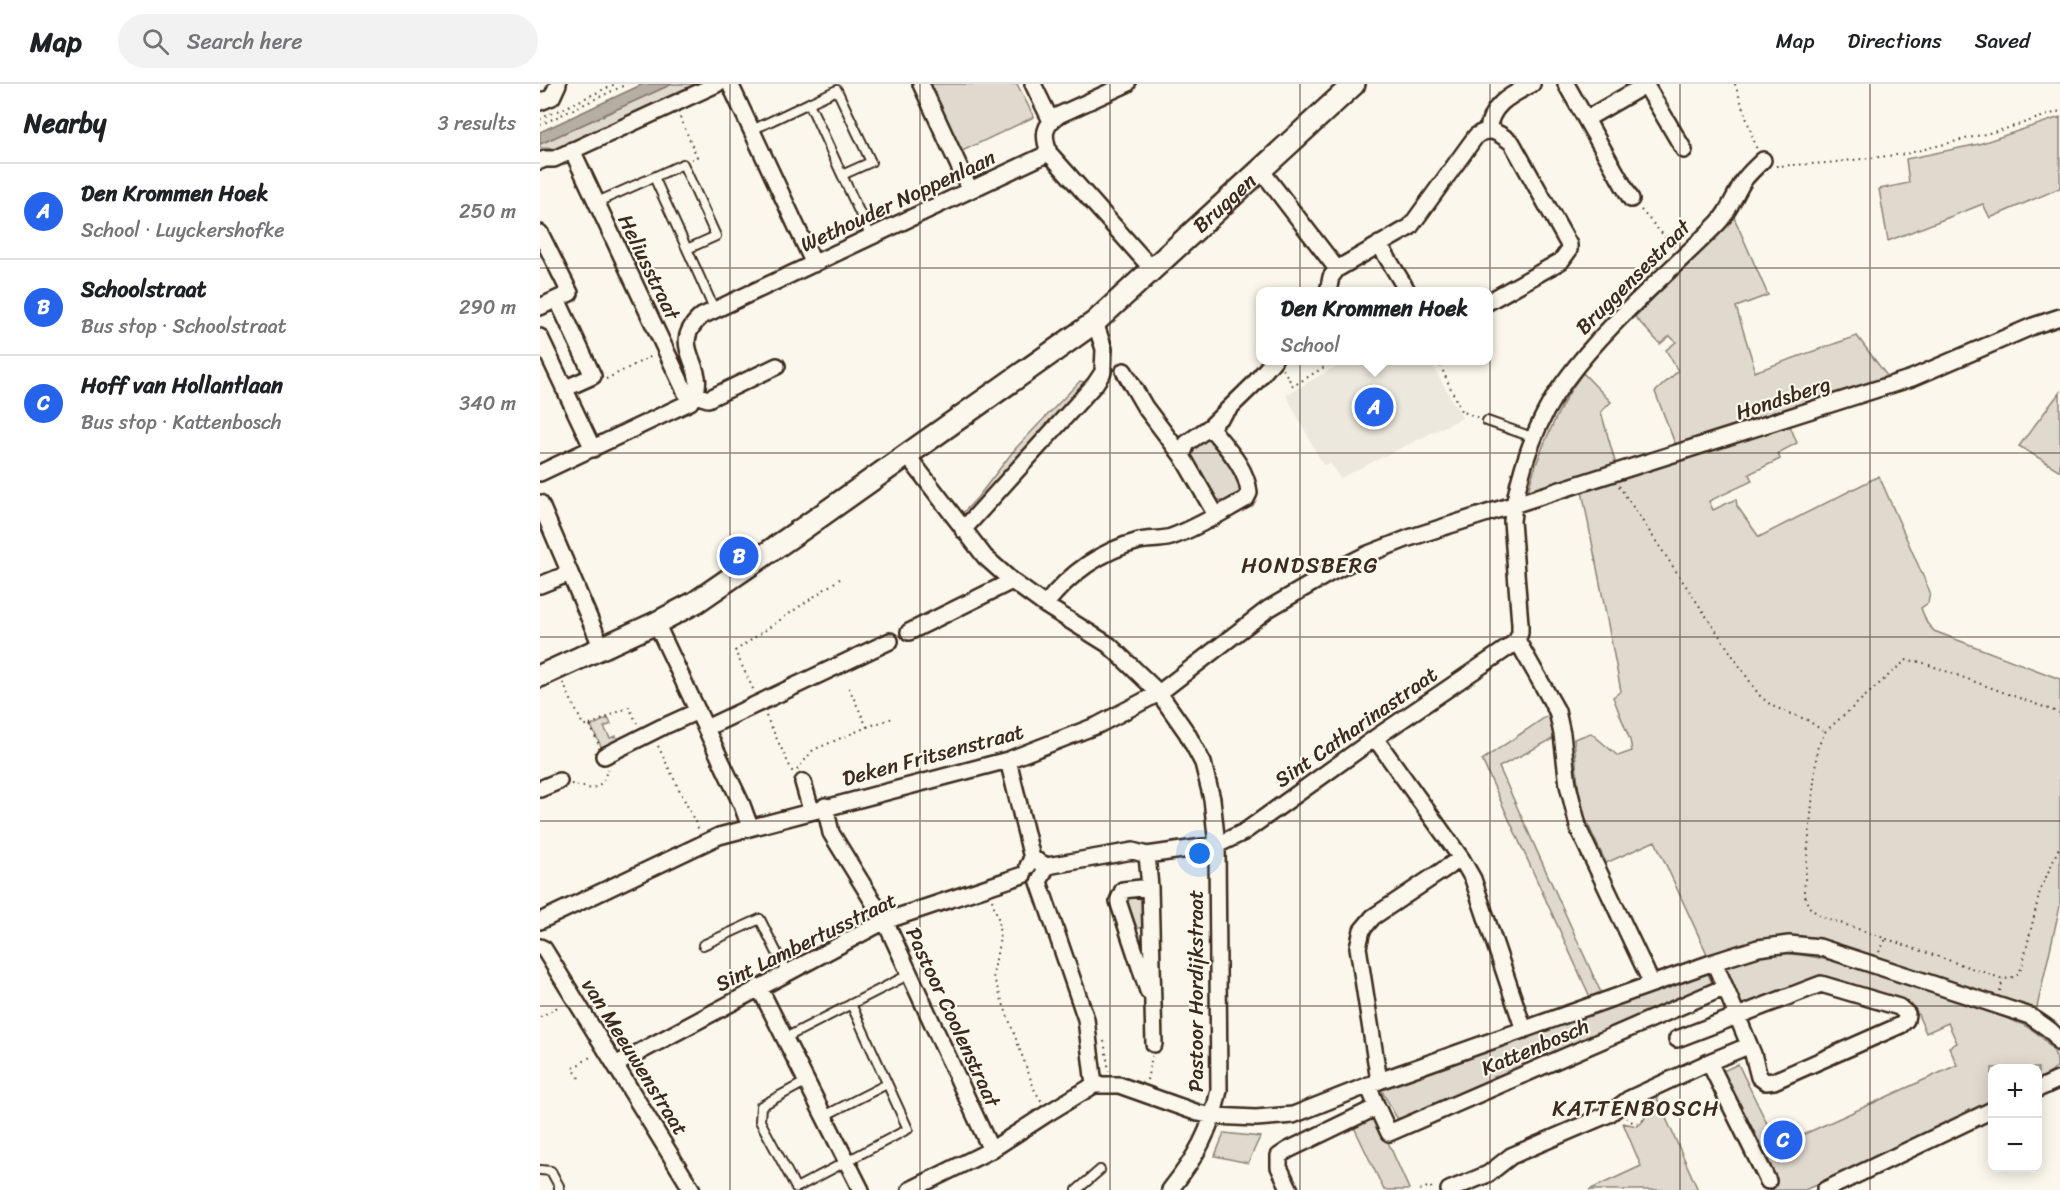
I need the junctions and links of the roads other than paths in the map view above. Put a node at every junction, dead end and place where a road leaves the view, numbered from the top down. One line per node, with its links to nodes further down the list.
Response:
1 (558, 84): 11 (street)
2 (717, 84): 17 (street)
3 (730, 84): 15 (street)
4 (921, 84): 25 (street)
5 (1034, 84): 14 (street)
6 (1354, 84): 22 (street, Bruggen)
7 (1532, 84): 16 (street)
8 (1566, 84): 13 (street)
9 (1645, 84): 13 (street); 18 (street)
10 (1125, 85): 14 (street)
11 (540, 102)
12 (809, 103): 15 (lane); 23 (lane); 23 (lane)
13 (1586, 119): 26 (street)
14 (1051, 121): 19 (street)
15 (752, 130): 32 (street)
16 (1488, 130): 30 (street); 38 (street)
17 (572, 150): 21 (street); 27 (street, Heliusstraat)
18 (1684, 150)
19 (1049, 153): 25 (street, Wethouder Noppenlaan); 34 (street)
20 (1762, 160): 51 (street, Bruggensestraat)
21 (540, 162)
22 (1261, 170): 33 (street); 34 (street, Bruggen)
23 (842, 176): 29 (lane)
24 (654, 177): 27 (lane); 31 (lane); 31 (lane)
25 (970, 190): 29 (street, Wethouder Noppenlaan)
26 (1631, 199)
27 (596, 203): 48 (street, Heliusstraat)
28 (540, 232): 37 (street)
29 (871, 237): 32 (street, Wethouder Noppenlaan)
30 (1379, 244): 33 (street); 36 (street)
31 (687, 249): 40 (lane)
32 (814, 264): 40 (street, Wethouder Noppenlaan)
33 (1337, 269): 35 (street)
34 (1153, 270): 42 (street, Bruggen)
35 (1329, 287)
36 (1405, 287)
37 (557, 299): 39 (street); 47 (street)
38 (1493, 299)
39 (540, 307)
40 (715, 311): 48 (street, Wethouder Noppenlaan)
41 (2060, 317): 57 (street, Hondsberg)
42 (1095, 321): 53 (street, Bruggen); 59 (street)
43 (540, 338): 47 (street)
44 (1278, 365): 50 (street)
45 (777, 366): 48 (street)
46 (1124, 371): 54 (street)
47 (564, 389): 52 (street)
48 (693, 398): 52 (street)
49 (1487, 421): 51 (lane)
50 (1210, 427): 54 (street); 58 (street)
51 (1535, 438): 57 (street, Bruggensestraat)
52 (593, 448): 55 (street)
53 (907, 455): 59 (street, Pastoor Hordijkstraat); 64 (street, Bruggen)
54 (1182, 456): 58 (street)
55 (540, 474)
56 (540, 503): 60 (street)
57 (1514, 506): 66 (street, Bruggensestraat); 70 (street, Deken Fritsenstraat)
58 (1216, 515): 63 (street)
59 (963, 530): 61 (street, Pastoor Hordijkstraat)
60 (570, 573): 62 (street); 68 (street)
61 (1012, 581): 63 (street, Pastoor Hordijkstraat); 65 (street)
62 (540, 585)
63 (1045, 605): 70 (street, Pastoor Hordijkstraat)
64 (656, 623): 68 (street, Bruggen); 71 (street)
65 (909, 632)
66 (1517, 640): 73 (street, Sint Catharinastraat); 96 (street)
67 (890, 641): 72 (street)
68 (602, 648): 69 (street, Bruggen)
69 (545, 673)
70 (1159, 693): 75 (street, Deken Fritsenstraat); 81 (street, Pastoor Hordijkstraat)
71 (698, 711): 72 (street); 74 (street)
72 (706, 728): 80 (street)
73 (1374, 738): 81 (street, Sint Catharinastraat); 84 (street)
74 (604, 756)
75 (1008, 760): 79 (street, Deken Fritsenstraat); 83 (street)
76 (798, 778): 79 (street, Pastoor Coolenstraat)
77 (560, 781): 78 (street)
78 (540, 789)
79 (818, 808): 80 (street, Deken Fritsenstraat); 90 (street, Pastoor Coolenstraat)
80 (750, 827): 89 (street, Deken Fritsenstraat)
81 (1217, 845): 82 (street); 119 (street, Pastoor Hordijkstraat)
82 (1147, 855): 85 (street); 88 (street)
83 (1032, 858): 85 (street); 86 (street)
84 (1461, 858): 102 (street); 112 (street)
85 (1047, 866): 87 (street)
86 (1023, 874): 87 (street); 90 (street, Sint Lambertusstraat)
87 (1039, 882): 114 (street)
88 (1150, 886): 100 (street); 100 (street)
89 (540, 921)
90 (885, 921): 94 (street, Sint Lambertusstraat); 95 (street, Pastoor Coolenstraat)
91 (703, 945): 94 (lane)
92 (540, 947): 109 (street, van Meeuwenstraat)
93 (1714, 962): 96 (street, Kattenbosch); 98 (street); 105 (street, Kattenbosch)
94 (787, 972): 97 (street, Sint Lambertusstraat)
95 (910, 974): 99 (lane); 120 (street, Pastoor Coolenstraat)
96 (1652, 984): 102 (street, Kattenbosch)
97 (759, 987): 103 (street); 109 (street, Sint Lambertusstraat)
98 (1725, 987): 101 (street); 116 (street, Kattenbosch)
99 (851, 1004): 103 (lane); 113 (lane)
100 (1153, 1005): 106 (street)
101 (1737, 1015): 104 (street); 107 (street); 107 (street)
102 (1524, 1030): 112 (street, Kattenbosch)
103 (785, 1038): 111 (street)
104 (1677, 1039)
105 (2060, 1043)
106 (1154, 1044)
107 (1748, 1046): 108 (street)
108 (1709, 1062): 124 (street); 132 (street)
109 (615, 1065): 126 (street, van Meeuwenstraat)
110 (2060, 1079): 115 (street)
111 (807, 1081): 118 (street); 121 (lane)
112 (1374, 1083): 116 (street, Kattenbosch); 119 (street, Kattenbosch)
113 (887, 1084): 118 (lane); 121 (lane)
114 (1094, 1084): 119 (street, Kattenbosch); 120 (street)
115 (2042, 1087)
116 (1377, 1107): 131 (street)
117 (1988, 1112): 133 (street)
118 (824, 1116): 121 (street)
119 (1214, 1116): 130 (street, Pastoor Hordijkstraat)
120 (992, 1150): 128 (street)
121 (847, 1162): 127 (street)
122 (540, 1170): 125 (lane)
123 (1100, 1170): 129 (lane)
124 (1768, 1181)
125 (559, 1190)
126 (692, 1190)
127 (861, 1190)
128 (910, 1190)
129 (1077, 1190)
130 (1170, 1190)
131 (1290, 1190)
132 (1449, 1190)
133 (1825, 1190)

